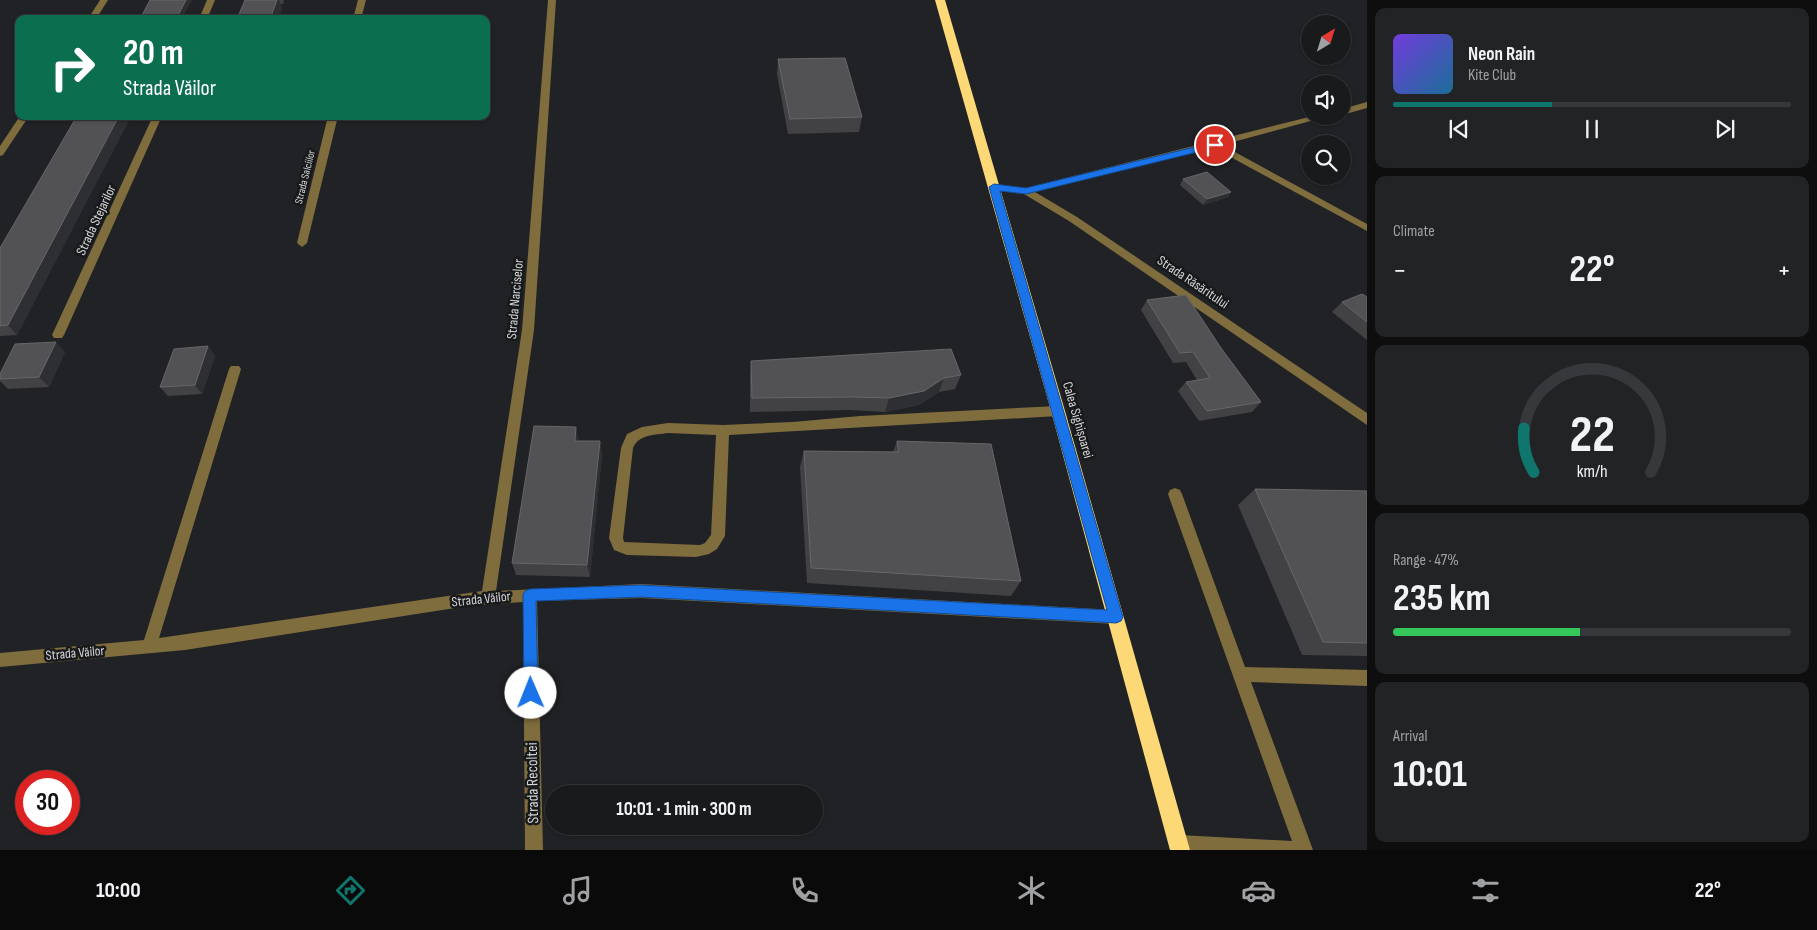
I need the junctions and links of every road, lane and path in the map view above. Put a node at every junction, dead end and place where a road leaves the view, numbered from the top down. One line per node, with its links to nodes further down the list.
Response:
1 (104, 0): 6 (street)
2 (211, 0): 7 (street)
3 (362, 0): 8 (street)
4 (552, 0): 28 (street, Strada Narciselor)
5 (940, 0): 17 (highway, Calea Sighișoarei)
6 (95, 15)
7 (205, 15)
8 (358, 15)
9 (1367, 105): 10 (street)
10 (1351, 109)
11 (22, 120): 16 (street)
12 (156, 120): 21 (street, Strada Stejarilor)
13 (332, 120): 20 (street, Strada Salciilor)
14 (1301, 122): 15 (street)
15 (1215, 145): 18 (street); 19 (street)
16 (0, 153)
17 (994, 187): 18 (street, Strada Răsăritului); 23 (highway, Calea Sighișoarei)
18 (1026, 191): 24 (street, Strada Răsăritului)
19 (1367, 228)
20 (302, 243)
21 (58, 335)
22 (235, 369): 30 (street)
23 (1058, 411): 25 (street); 29 (highway, Calea Sighișoarei)
24 (1367, 420)
25 (723, 430): 25 (street)
26 (1174, 494): 32 (street)
27 (530, 595): 28 (street, Strada Văilor); 29 (street, Strada Văilor); 35 (street, Strada Recoltei)
28 (488, 598): 30 (street, Strada Văilor)
29 (1116, 617): 34 (highway, Calea Sighișoarei)
30 (150, 646): 31 (street, Strada Văilor)
31 (0, 660)
32 (1240, 674): 33 (street); 37 (street)
33 (1367, 678)
34 (1180, 847): 36 (street)
35 (534, 850)
36 (1295, 850)
37 (1304, 850)

